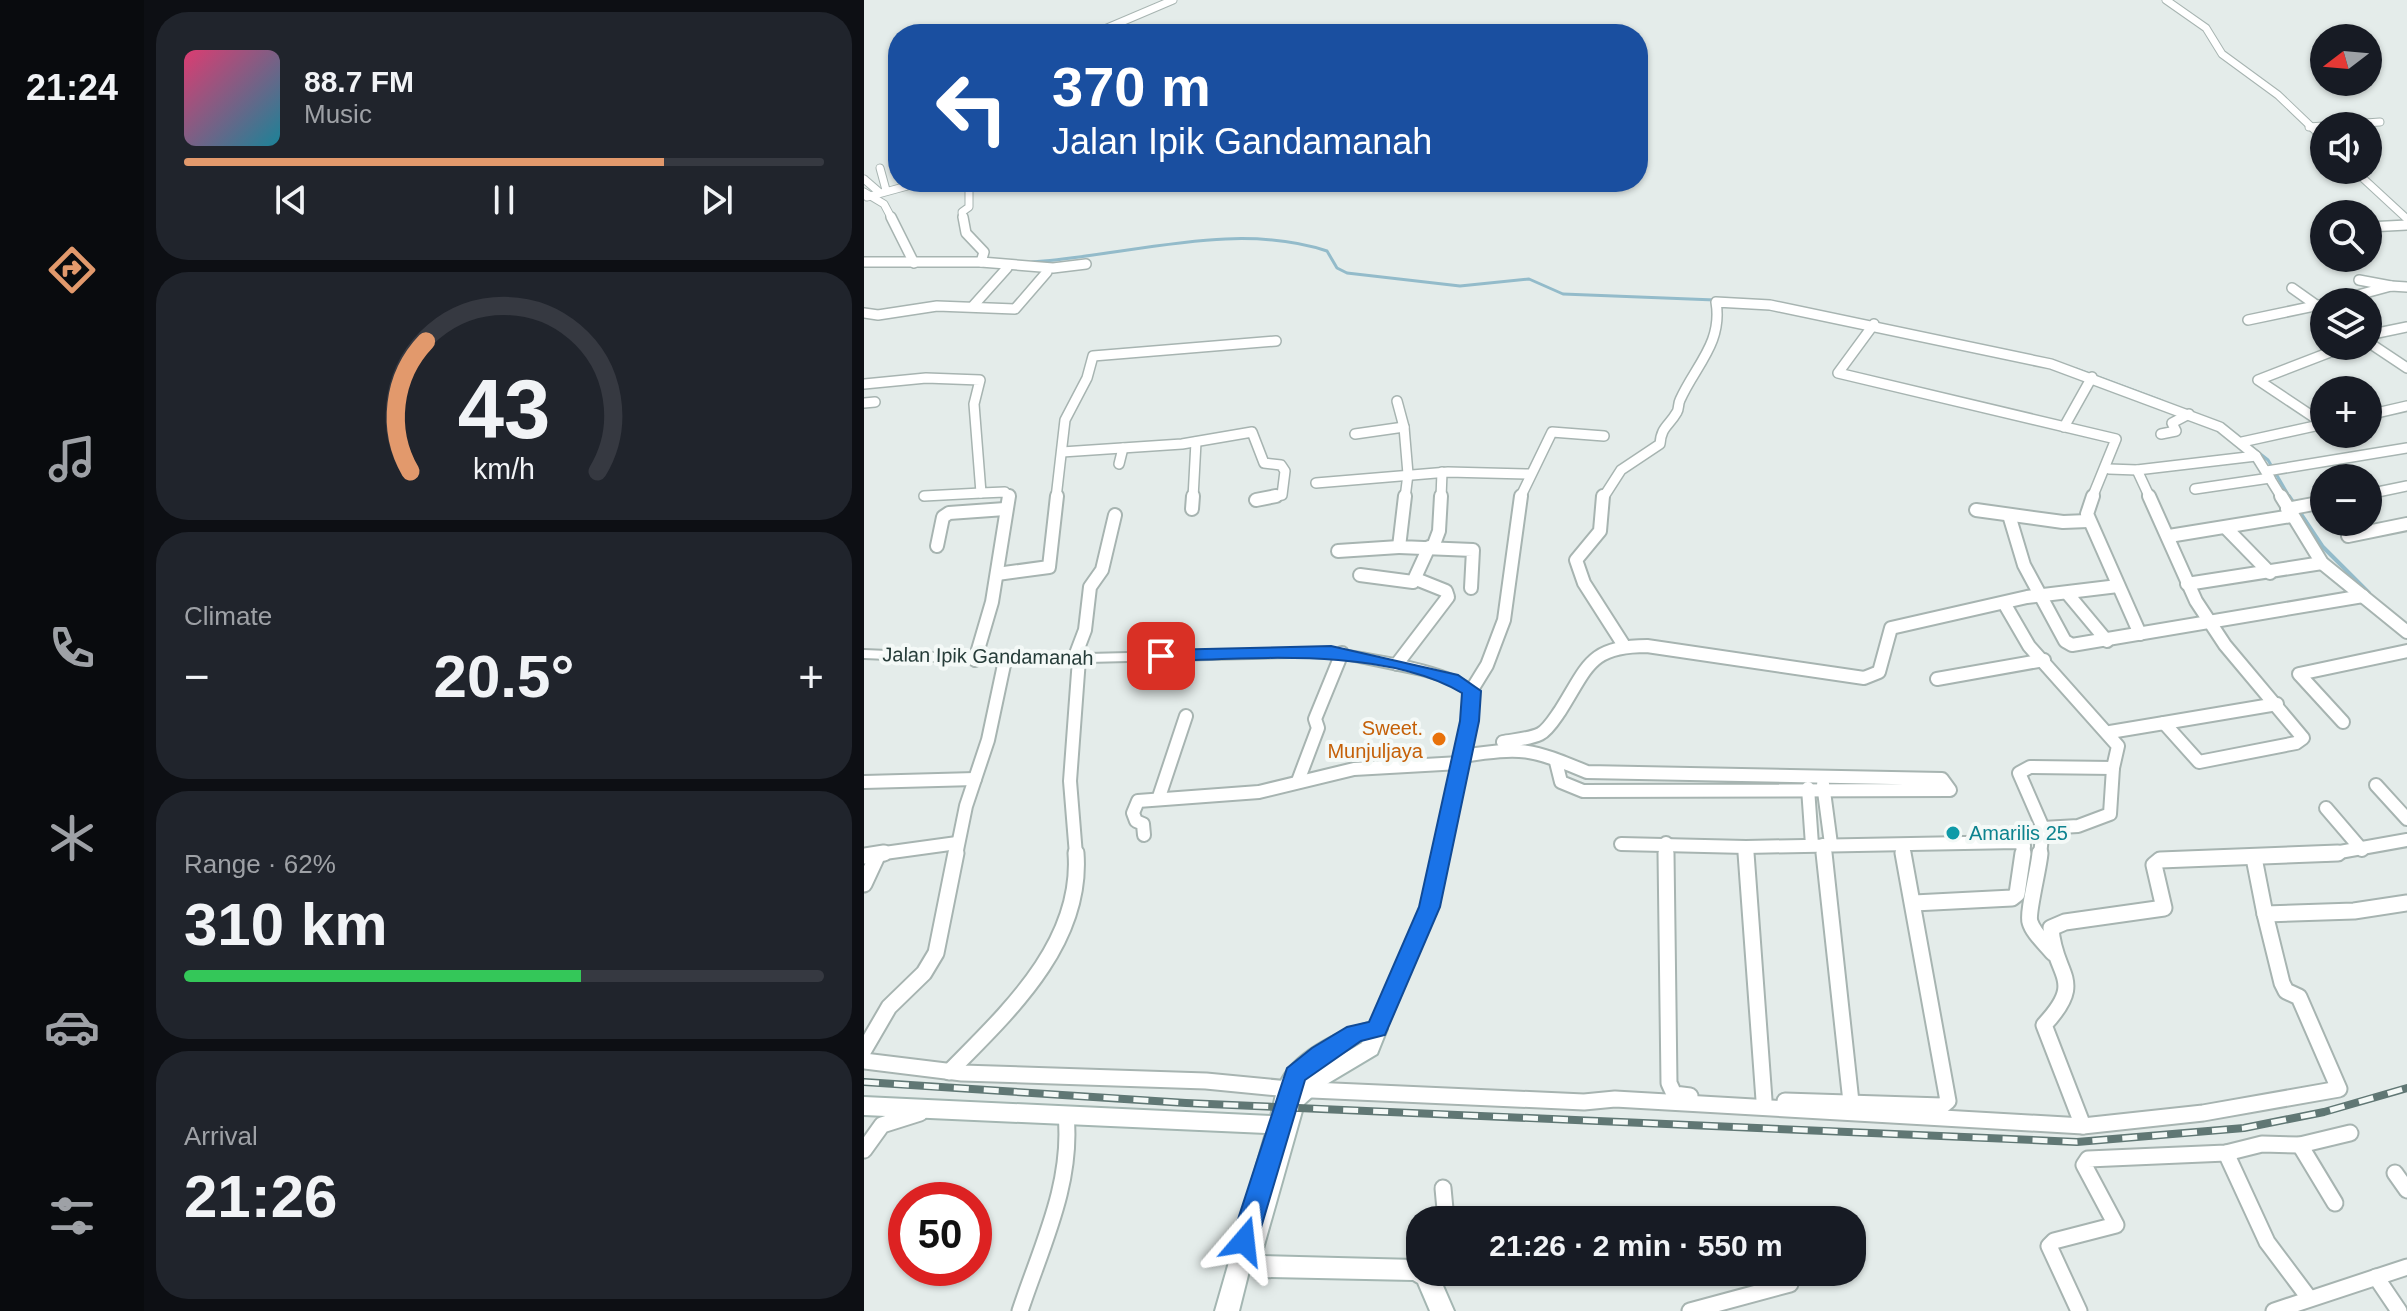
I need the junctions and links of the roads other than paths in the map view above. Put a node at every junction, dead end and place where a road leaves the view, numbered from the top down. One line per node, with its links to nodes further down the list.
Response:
1 (1145, 0): 4 (street)
2 (1173, 0): 4 (street)
3 (2166, 0): 6 (street)
4 (1148, 9): 5 (street)
5 (1115, 24)
6 (2309, 127)
7 (880, 168): 11 (street)
8 (864, 179): 11 (street)
9 (2369, 184): 12 (street)
10 (969, 192): 16 (street)
11 (873, 193): 17 (street)
12 (2407, 219)
13 (2407, 225): 14 (street)
14 (2382, 226)
15 (864, 262): 17 (street)
16 (981, 262): 17 (street); 18 (street)
17 (914, 263)
18 (1086, 264)
19 (1007, 268): 27 (street)
20 (1047, 272): 27 (street)
21 (2359, 280): 22 (street)
22 (2394, 282): 23 (street); 25 (street)
23 (2407, 287)
24 (2292, 288): 26 (street)
25 (2375, 288)
26 (2310, 299)
27 (973, 306): 29 (street)
28 (2310, 307): 30 (street)
29 (864, 313)
30 (2248, 320)
31 (1874, 324): 38 (street); 46 (street); 103 (street)
32 (2407, 327): 33 (street)
33 (2382, 332)
34 (1276, 341): 55 (street)
35 (2382, 351): 37 (street)
36 (2310, 360): 44 (street)
37 (2407, 368)
38 (2092, 377): 43 (street); 46 (street)
39 (864, 384): 68 (street)
40 (1397, 401): 45 (street)
41 (2407, 406): 42 (street)
42 (2382, 412)
43 (2189, 414): 49 (street); 51 (street)
44 (2310, 415)
45 (1404, 427): 48 (street); 62 (street)
46 (2064, 427): 58 (street)
47 (2310, 427): 51 (street)
48 (1355, 434)
49 (2161, 434)
50 (1604, 436): 63 (street)
51 (2244, 441): 56 (street)
52 (1196, 442): 53 (street); 70 (street); 73 (street)
53 (1123, 448): 55 (street); 57 (street)
54 (2407, 448): 61 (street)
55 (1062, 452): 89 (street)
56 (2256, 456): 59 (street); 61 (street)
57 (1119, 464)
58 (2109, 469): 59 (street); 78 (street)
59 (2137, 470): 82 (street)
60 (1442, 472): 62 (street); 63 (street); 85 (street)
61 (2273, 472): 66 (street); 75 (street)
62 (1408, 474): 64 (street); 84 (street)
63 (1528, 474): 113 (street)
64 (1316, 483)
65 (2407, 486): 67 (street)
66 (2195, 489)
67 (2382, 491)
68 (981, 493): 69 (street); 72 (street)
69 (924, 496)
70 (1256, 500)
71 (2310, 506): 75 (street)
72 (1005, 509): 83 (street); 89 (street)
73 (1192, 509)
74 (1976, 510): 77 (street)
75 (2292, 510): 80 (street); 87 (street)
76 (1115, 515): 107 (street)
77 (2009, 515): 78 (street); 96 (street)
78 (2088, 521): 93 (street)
79 (2407, 524): 81 (street)
80 (2227, 529): 82 (street); 88 (street)
81 (2382, 529)
82 (2169, 536): 92 (street)
83 (937, 546)
84 (1399, 547): 85 (street); 86 (street)
85 (1431, 547): 91 (street); 94 (street)
86 (1338, 551)
87 (2322, 563): 88 (street); 97 (street)
88 (2270, 573): 92 (street)
89 (997, 574): 108 (street)
90 (1360, 575): 91 (street)
91 (1416, 579): 111 (street)
92 (2187, 584): 99 (street)
93 (2118, 586): 95 (street); 101 (street)
94 (1471, 588)
95 (2067, 593): 96 (street); 102 (street)
96 (2039, 596): 98 (street); 102 (street)
97 (2363, 596): 99 (street); 100 (street)
98 (2004, 603): 103 (street); 110 (street)
99 (2208, 621): 101 (street); 114 (street)
100 (2407, 632)
101 (2140, 634): 102 (street)
102 (2107, 641)
103 (1623, 644): 119 (street)
104 (2407, 651): 116 (street)
105 (1342, 653): 107 (street, Jalan Ipik Gandamanah); 111 (street, Jalan Ipik Gandamanah); 124 (street)
106 (864, 654): 108 (street, Jalan Ipik Gandamanah)
107 (1077, 659): 109 (street, Jalan Ipik Gandamanah); 152 (street)
108 (975, 660): 109 (street, Jalan Ipik Gandamanah)
109 (1005, 660): 123 (street)
110 (2044, 660): 112 (street); 118 (street)
111 (1397, 664): 113 (street, Jalan Ipik Gandamanah)
112 (1937, 679)
113 (1471, 691): 119 (street)
114 (2277, 704): 117 (street); 117 (street)
115 (1186, 716): 129 (street)
116 (2343, 722)
117 (2164, 723): 118 (street)
118 (2110, 732): 121 (street)
119 (1462, 755): 120 (street); 124 (street); 149 (street)
120 (1556, 762): 122 (street); 128 (street)
121 (2113, 768): 132 (street); 132 (street)
122 (1604, 771): 127 (street); 128 (street)
123 (975, 779): 125 (street); 135 (street)
124 (1298, 781): 129 (street)
125 (864, 782)
126 (2376, 785): 131 (street)
127 (1818, 787): 127 (street); 128 (street); 138 (street)
128 (1605, 792)
129 (1159, 797): 133 (street)
130 (2326, 808): 141 (street)
131 (2407, 819)
132 (2043, 828): 148 (street)
133 (1144, 835)
134 (2407, 840): 141 (street)
135 (957, 843): 142 (street); 150 (street)
136 (1666, 843): 137 (street); 140 (street); 154 (street)
137 (1621, 844)
138 (1822, 845): 139 (street); 140 (street); 155 (street)
139 (1902, 846): 145 (street); 145 (street)
140 (1746, 847): 154 (street)
141 (2362, 850): 143 (street)
142 (870, 856): 144 (street)
143 (2254, 858): 147 (street); 148 (street)
144 (864, 884)
145 (1914, 903): 155 (street)
146 (2405, 907): 147 (street)
147 (2265, 914): 160 (street)
148 (2053, 953): 160 (street)
149 (1377, 1029): 153 (main road)
150 (864, 1050)
151 (864, 1061): 152 (street)
152 (949, 1072): 153 (street)
153 (1296, 1090): 159 (main road); 160 (street); 170 (main road)
154 (1764, 1100): 155 (street)
155 (1851, 1102)
156 (864, 1106): 157 (main road)
157 (939, 1109): 158 (main road); 163 (street)
158 (1066, 1115): 159 (main road); 178 (street)
159 (1278, 1125): 177 (main road)
160 (2083, 1126)
161 (2350, 1133): 162 (street)
162 (2300, 1145): 164 (street); 168 (street)
163 (864, 1150)
164 (2226, 1153): 176 (street); 181 (street)
165 (2395, 1173): 167 (street)
166 (1443, 1188): 169 (street)
167 (2407, 1190)
168 (2335, 1203)
169 (1445, 1206)
170 (1265, 1267): 172 (main road); 177 (main road)
171 (2407, 1267): 173 (street)
172 (1406, 1268)
173 (2376, 1277): 176 (street); 183 (street)
174 (1433, 1286): 179 (main road)
175 (1783, 1286): 180 (street)
176 (2309, 1298): 182 (street)
177 (1230, 1302)
178 (1020, 1311)
179 (1442, 1311)
180 (1690, 1311)
181 (2079, 1311)
182 (2274, 1311)
183 (2399, 1311)

